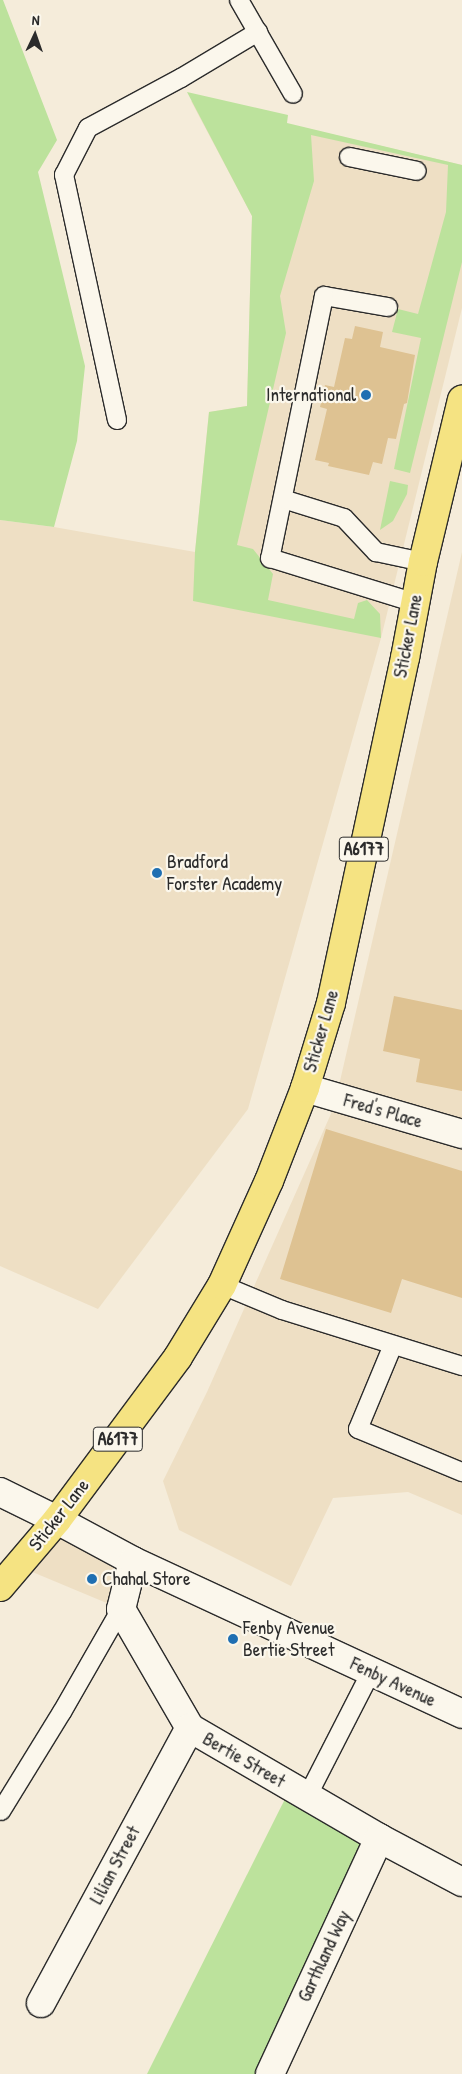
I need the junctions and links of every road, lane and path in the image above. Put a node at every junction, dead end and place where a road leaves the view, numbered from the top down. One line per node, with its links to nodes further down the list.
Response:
1 (239, 0): 2 (lane)
2 (258, 32): 3 (lane); 8 (lane)
3 (293, 94)
4 (349, 157): 5 (lane)
5 (417, 171)
6 (388, 307): 9 (lane)
7 (462, 400): 10 (highway, Sticker Lane / A6177)
8 (117, 420)
9 (283, 499): 10 (lane); 11 (lane)
10 (423, 562): 11 (highway, Sticker Lane / A6177)
11 (415, 603): 12 (highway, Sticker Lane / A6177)
12 (304, 1088): 13 (street, Fred's Place); 14 (highway, Sticker Lane / A6177)
13 (462, 1134)
14 (222, 1285): 15 (lane); 19 (highway, Sticker Lane / A6177)
15 (393, 1345): 16 (lane); 17 (lane)
16 (462, 1366)
17 (462, 1472)
18 (0, 1492): 19 (street, Fenby Avenue)
19 (57, 1520): 20 (street, Fenby Avenue); 21 (highway, Sticker Lane / A6177)
20 (133, 1561): 22 (street); 23 (street, Fenby Avenue)
21 (0, 1586)
22 (120, 1609): 25 (street, Bertie Street); 27 (lane)
23 (371, 1672): 24 (street, Fenby Avenue); 26 (lane)
24 (462, 1714)
25 (190, 1728): 26 (street, Bertie Street); 30 (street, Lilian Street)
26 (307, 1797): 28 (street, Bertie Street)
27 (0, 1811)
28 (379, 1838): 29 (street, Bertie Street); 31 (street, Garthland Way)
29 (462, 1882)
30 (41, 2003)
31 (270, 2074)

